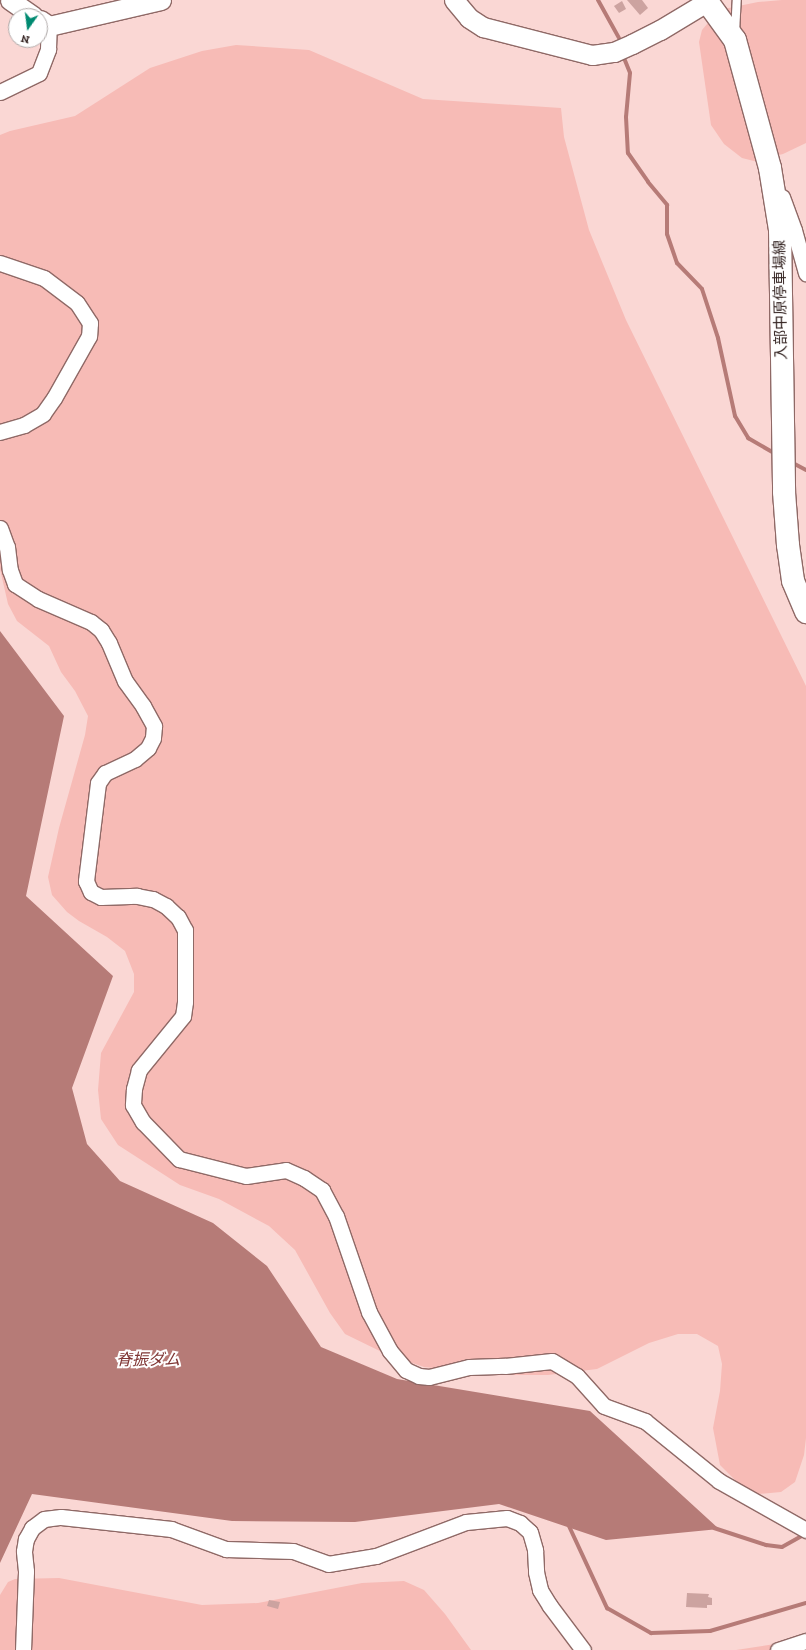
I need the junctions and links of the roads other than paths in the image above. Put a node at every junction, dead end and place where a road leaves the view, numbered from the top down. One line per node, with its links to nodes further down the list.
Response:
1 (10, 0): 6 (street)
2 (161, 0): 7 (street)
3 (454, 0): 5 (street)
4 (737, 0): 8 (lane)
5 (707, 1): 8 (main road, 入部中原停車場線)
6 (22, 8)
7 (48, 22)
8 (735, 40): 11 (main road, 入部中原停車場線)
9 (48, 48): 10 (street)
10 (0, 92)
11 (770, 168): 13 (street); 16 (main road, 入部中原停車場線)
12 (0, 263): 14 (street)
13 (806, 272)
14 (0, 432)
15 (0, 528): 17 (street)
16 (806, 612)
17 (806, 1530)
18 (806, 1641): 21 (street)
19 (22, 1650): 20 (street)
20 (583, 1650)
21 (778, 1650)

